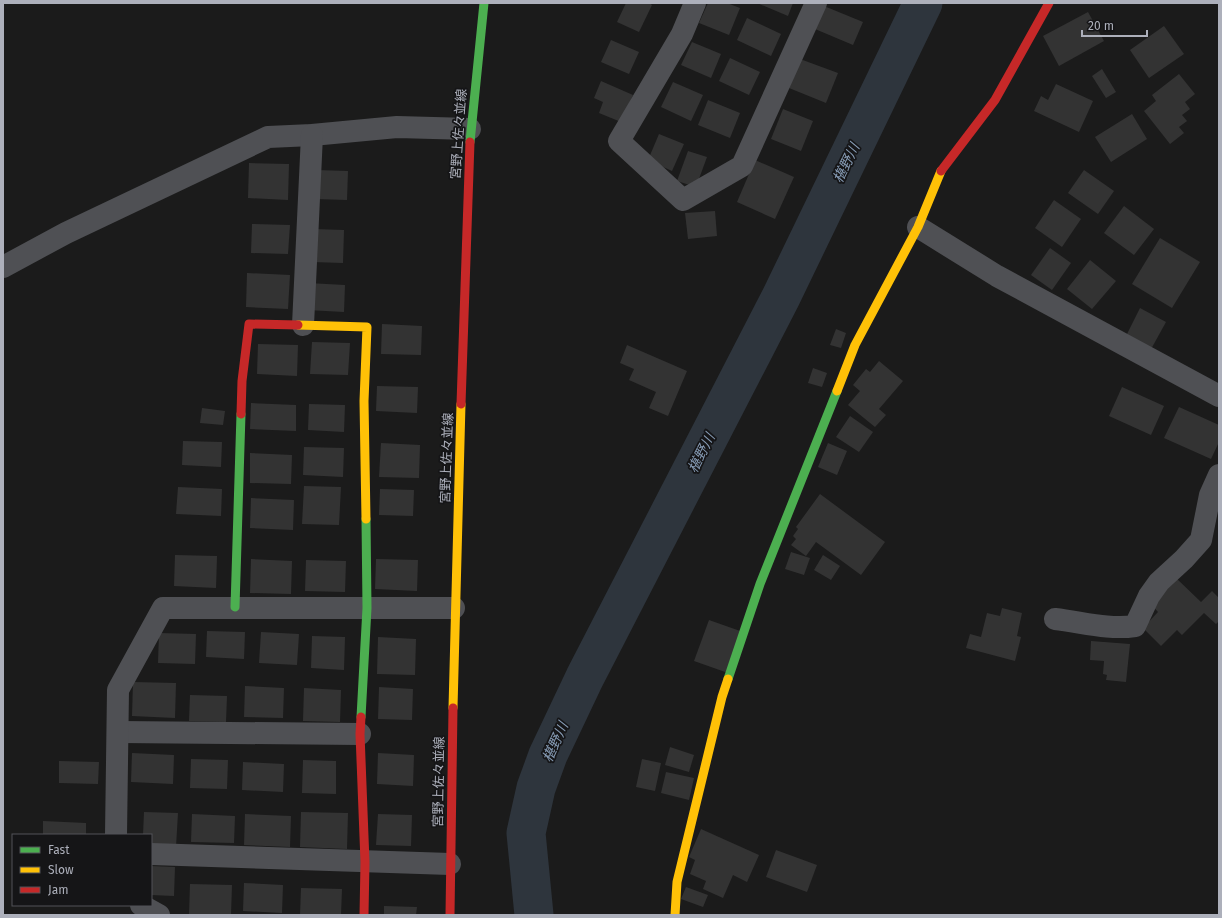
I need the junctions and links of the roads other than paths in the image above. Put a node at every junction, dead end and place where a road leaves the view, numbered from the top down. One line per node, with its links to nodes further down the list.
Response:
1 (484, 3): 5 (street, 宮野上佐々並線)
2 (695, 3): 3 (street)
3 (816, 3)
4 (1049, 3): 7 (street)
5 (470, 129): 6 (street); 14 (street, 宮野上佐々並線)
6 (312, 135): 8 (street); 9 (street)
7 (918, 227): 10 (street); 26 (street)
8 (3, 267)
9 (304, 325): 12 (street); 13 (street)
10 (1219, 396)
11 (1219, 475): 15 (street)
12 (235, 607): 13 (street); 16 (street)
13 (367, 608): 14 (street); 17 (street)
14 (454, 608): 21 (street, 宮野上佐々並線)
15 (1055, 619)
16 (119, 732): 17 (street); 18 (street)
17 (360, 734): 20 (street)
18 (116, 834)
19 (152, 854): 20 (street)
20 (365, 862): 21 (street); 24 (street)
21 (450, 864): 25 (street, 宮野上佐々並線)
22 (143, 906): 23 (street)
23 (159, 915)
24 (364, 915)
25 (450, 915)
26 (675, 915)

